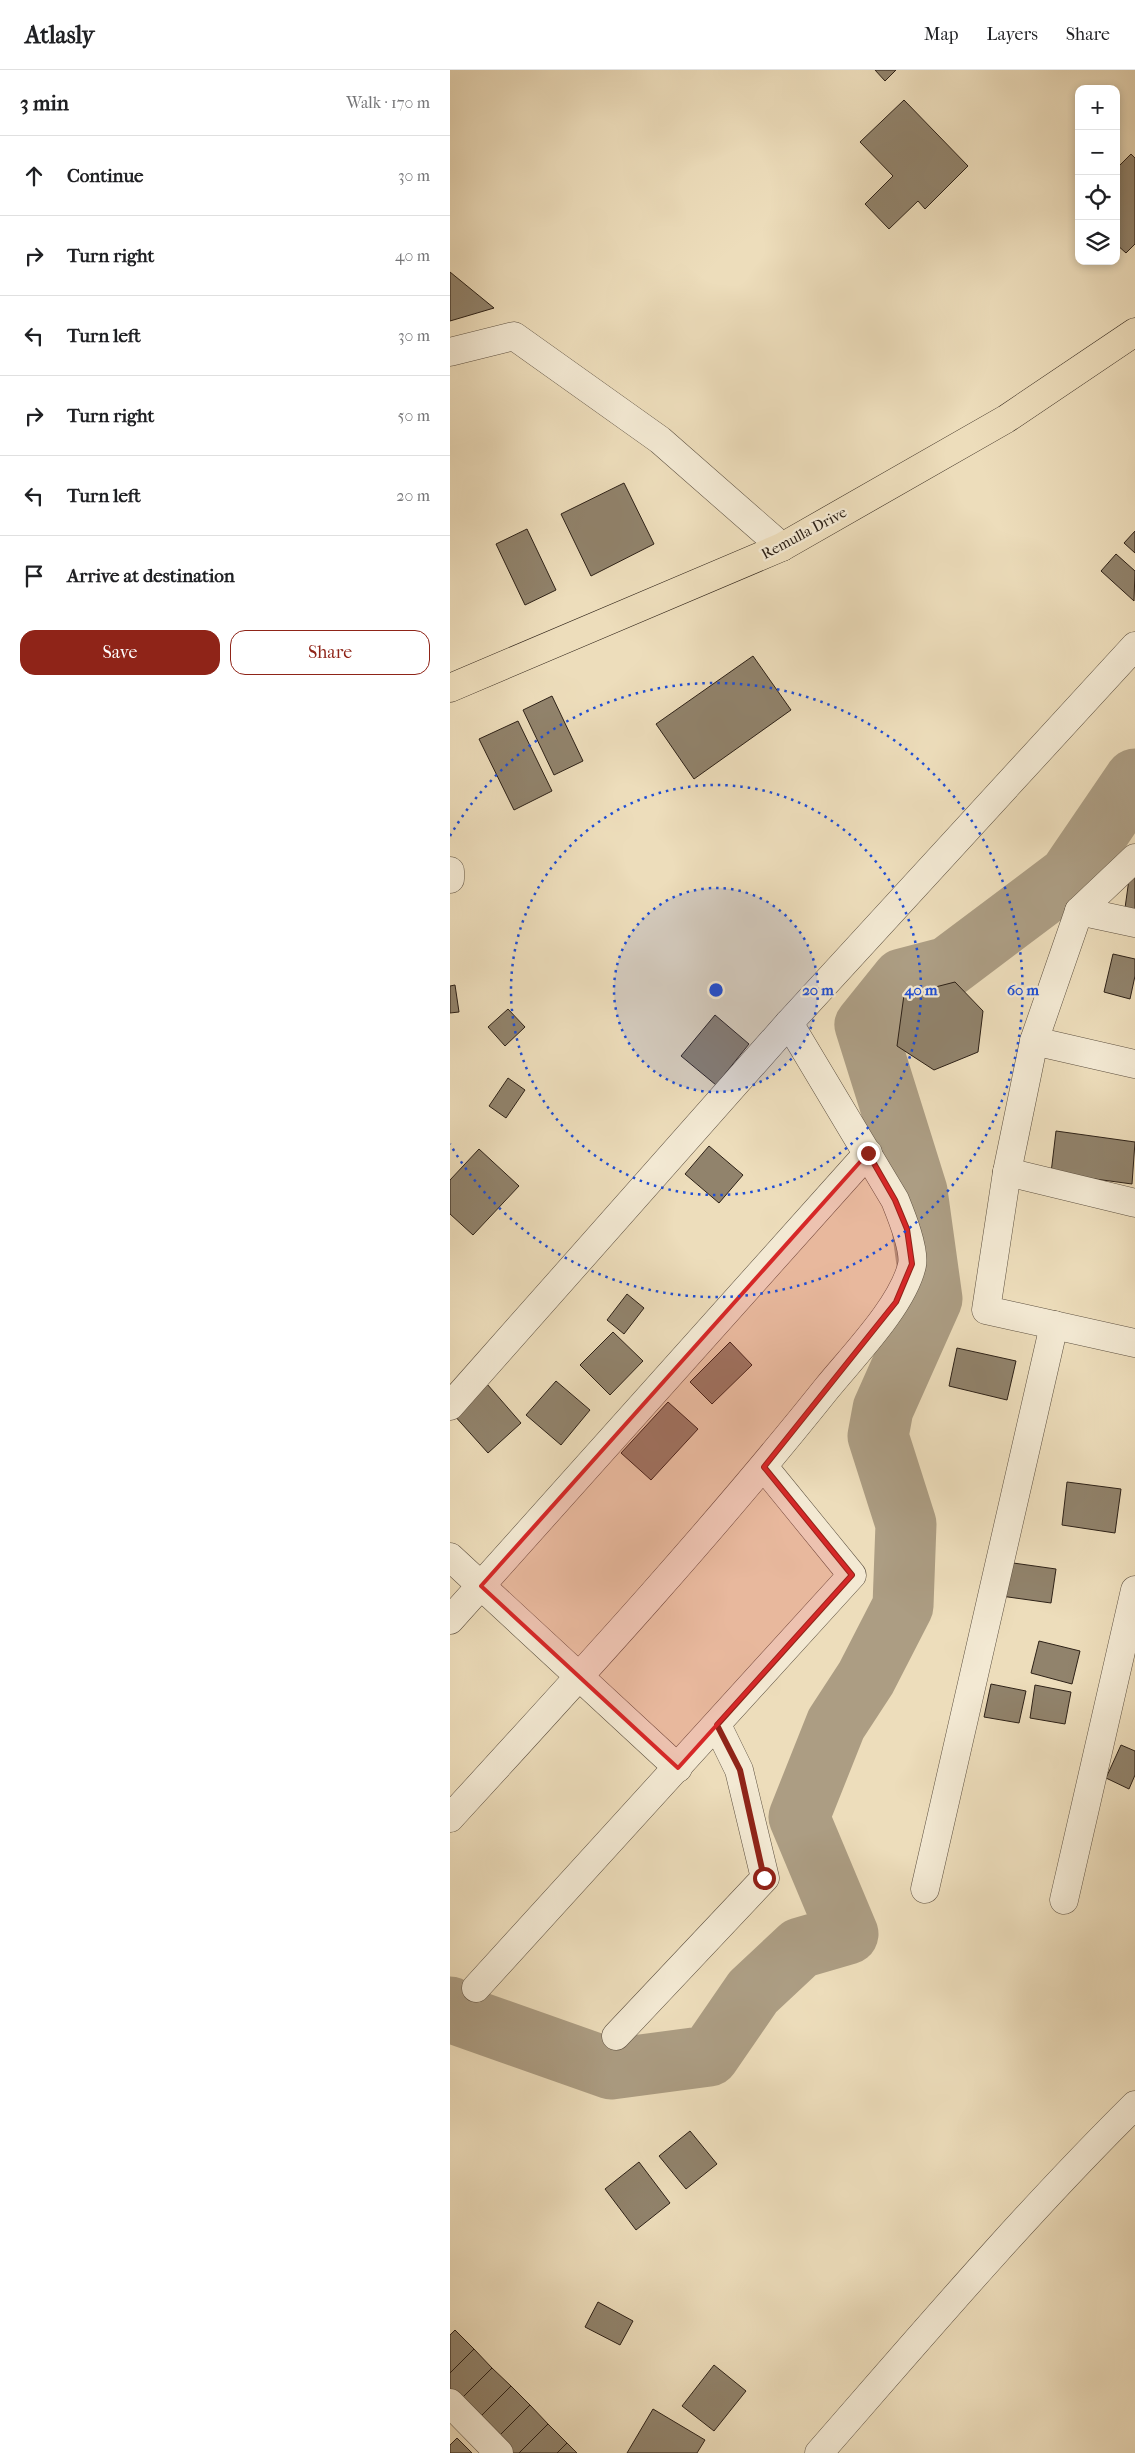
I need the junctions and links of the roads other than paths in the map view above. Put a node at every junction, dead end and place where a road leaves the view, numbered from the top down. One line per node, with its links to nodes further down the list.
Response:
1 (1135, 332): 3 (main road, Remulla Drive)
2 (450, 352): 3 (street)
3 (782, 547): 5 (main road, Remulla Drive)
4 (1135, 646): 11 (street)
5 (450, 688)
6 (1135, 858): 9 (street)
7 (450, 871): 8 (street)
8 (450, 879)
9 (1079, 910): 10 (street); 12 (street)
10 (1135, 924)
11 (789, 1023): 14 (street); 19 (street)
12 (1034, 1041): 13 (street); 15 (street)
13 (1135, 1064)
14 (868, 1153): 20 (street); 22 (street)
15 (1007, 1172): 16 (street); 17 (street)
16 (1135, 1203)
17 (1054, 1325): 18 (street); 29 (street)
18 (1135, 1344)
19 (450, 1406)
20 (764, 1467): 25 (street); 26 (street)
21 (450, 1557): 22 (street)
22 (481, 1586): 24 (street); 25 (street)
23 (1135, 1590): 30 (street)
24 (450, 1620)
25 (579, 1677): 27 (street); 28 (street)
26 (717, 1725): 27 (street); 32 (street)
27 (678, 1768): 31 (street)
28 (450, 1818)
29 (925, 1889)
30 (1064, 1900)
31 (476, 1988)
32 (616, 2036)
33 (1135, 2105): 36 (street)
34 (450, 2403): 35 (street)
35 (500, 2453)
36 (819, 2453)

